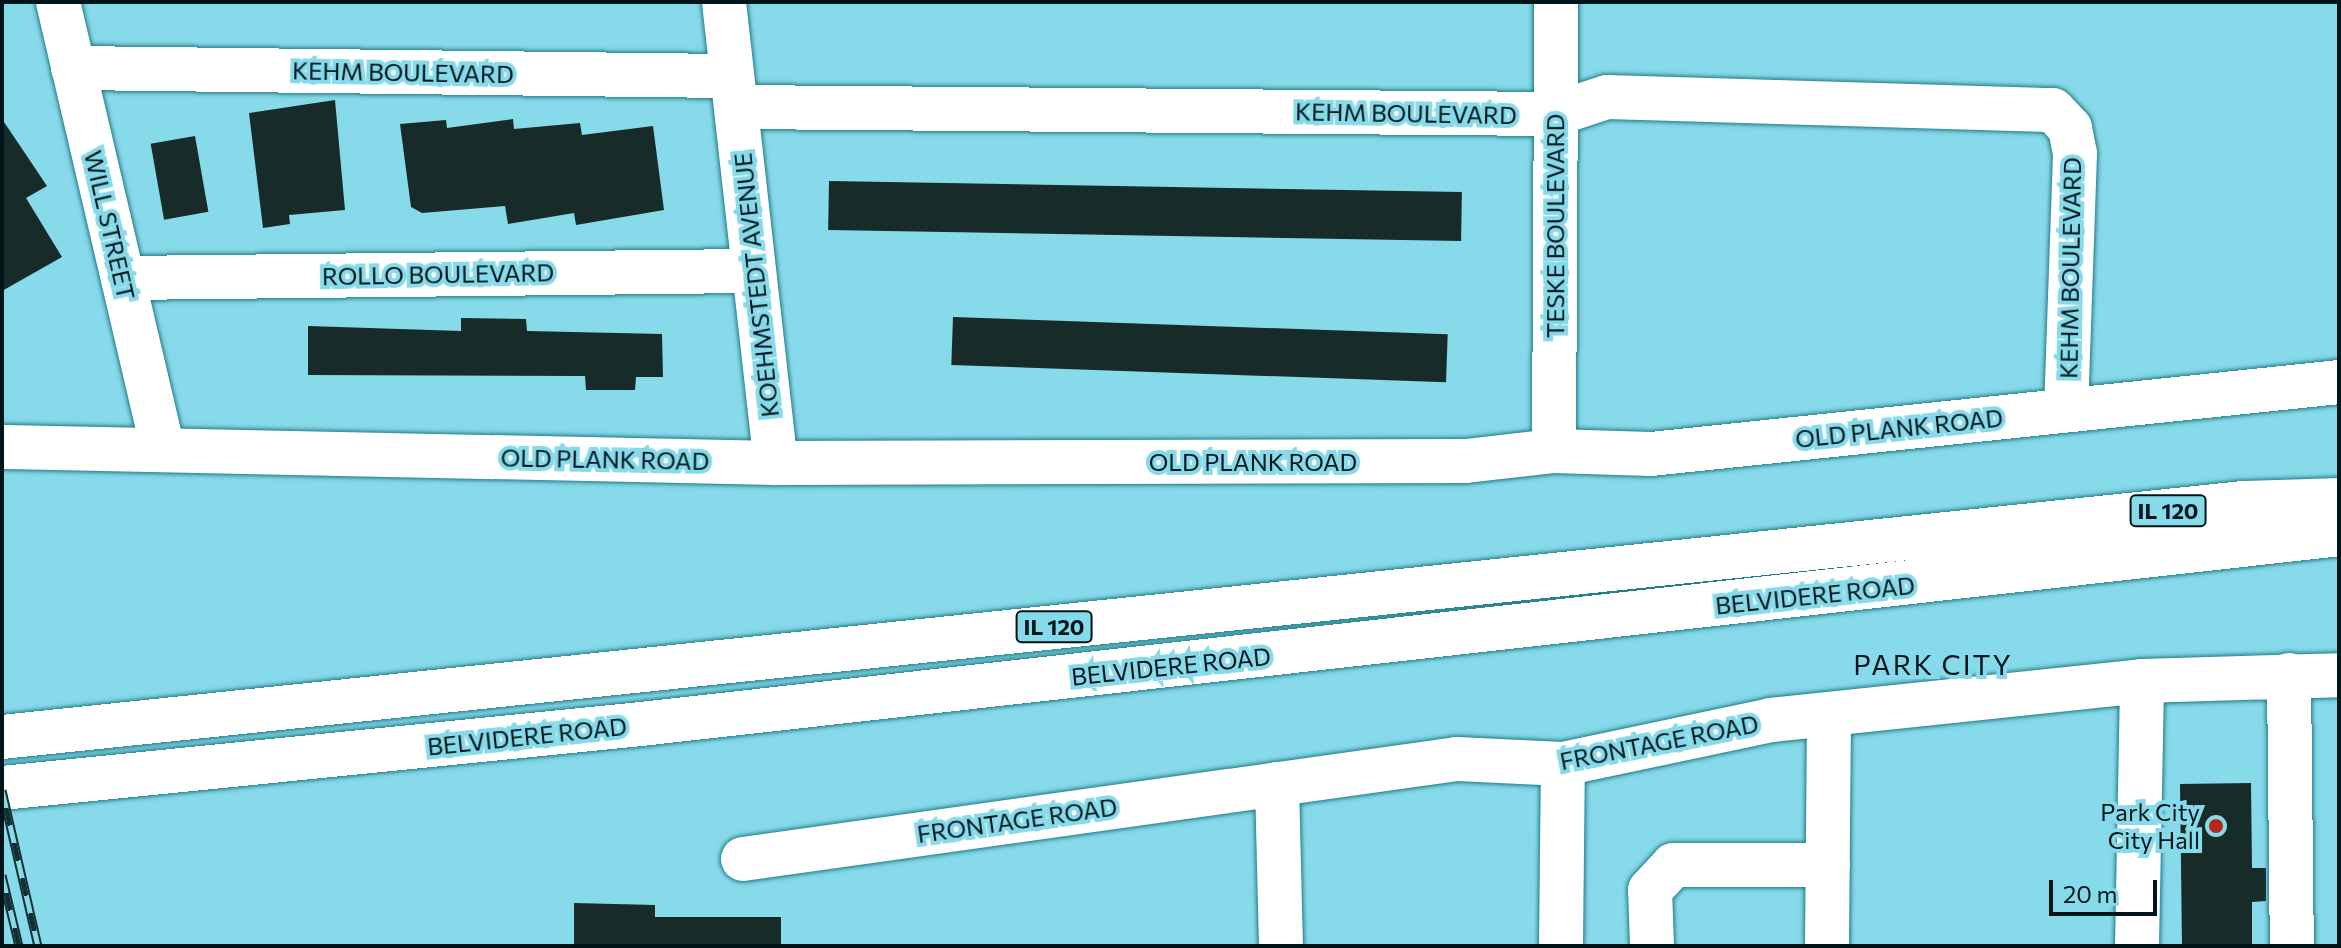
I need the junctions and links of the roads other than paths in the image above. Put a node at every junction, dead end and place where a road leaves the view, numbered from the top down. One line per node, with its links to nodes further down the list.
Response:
1 (58, 2): 4 (street, WILL STREET)
2 (724, 2): 5 (street, KOEHMSTEDT AVENUE)
3 (1556, 2): 6 (street, TESKE BOULEVARD)
4 (73, 68): 5 (street, KEHM BOULEVARD); 8 (street, WILL STREET)
5 (734, 92): 6 (street, KEHM BOULEVARD); 7 (street, KOEHMSTEDT AVENUE)
6 (1555, 114): 10 (street, KEHM BOULEVARD); 13 (street, TESKE BOULEVARD)
7 (752, 271): 8 (street, ROLLO BOULEVARD); 14 (street, KOEHMSTEDT AVENUE)
8 (123, 278): 12 (street, WILL STREET)
9 (2339, 382): 10 (street, OLD PLANK ROAD)
10 (2066, 410): 13 (street, OLD PLANK ROAD)
11 (6, 447): 12 (street, OLD PLANK ROAD)
12 (163, 448): 14 (street, OLD PLANK ROAD)
13 (1554, 451): 14 (street, OLD PLANK ROAD)
14 (776, 463)
15 (2339, 500): 21 (street, BELVIDERE ROAD / IL 120)
16 (2339, 534): 24 (street, BELVIDERE ROAD / IL 120)
17 (2289, 675): 18 (street, FRONTAGE ROAD); 19 (street, FRONTAGE ROAD); 32 (street)
18 (2339, 675)
19 (2142, 681): 20 (street, FRONTAGE ROAD); 31 (street)
20 (1829, 715): 22 (street, FRONTAGE ROAD); 26 (street)
21 (2, 737)
22 (1563, 764): 23 (street, FRONTAGE ROAD); 28 (street)
23 (1277, 784): 25 (street, FRONTAGE ROAD); 27 (street)
24 (2, 788)
25 (743, 859)
26 (1828, 865): 29 (street); 30 (street)
27 (1281, 946)
28 (1561, 946)
29 (1652, 946)
30 (1827, 946)
31 (2137, 946)
32 (2292, 946)

